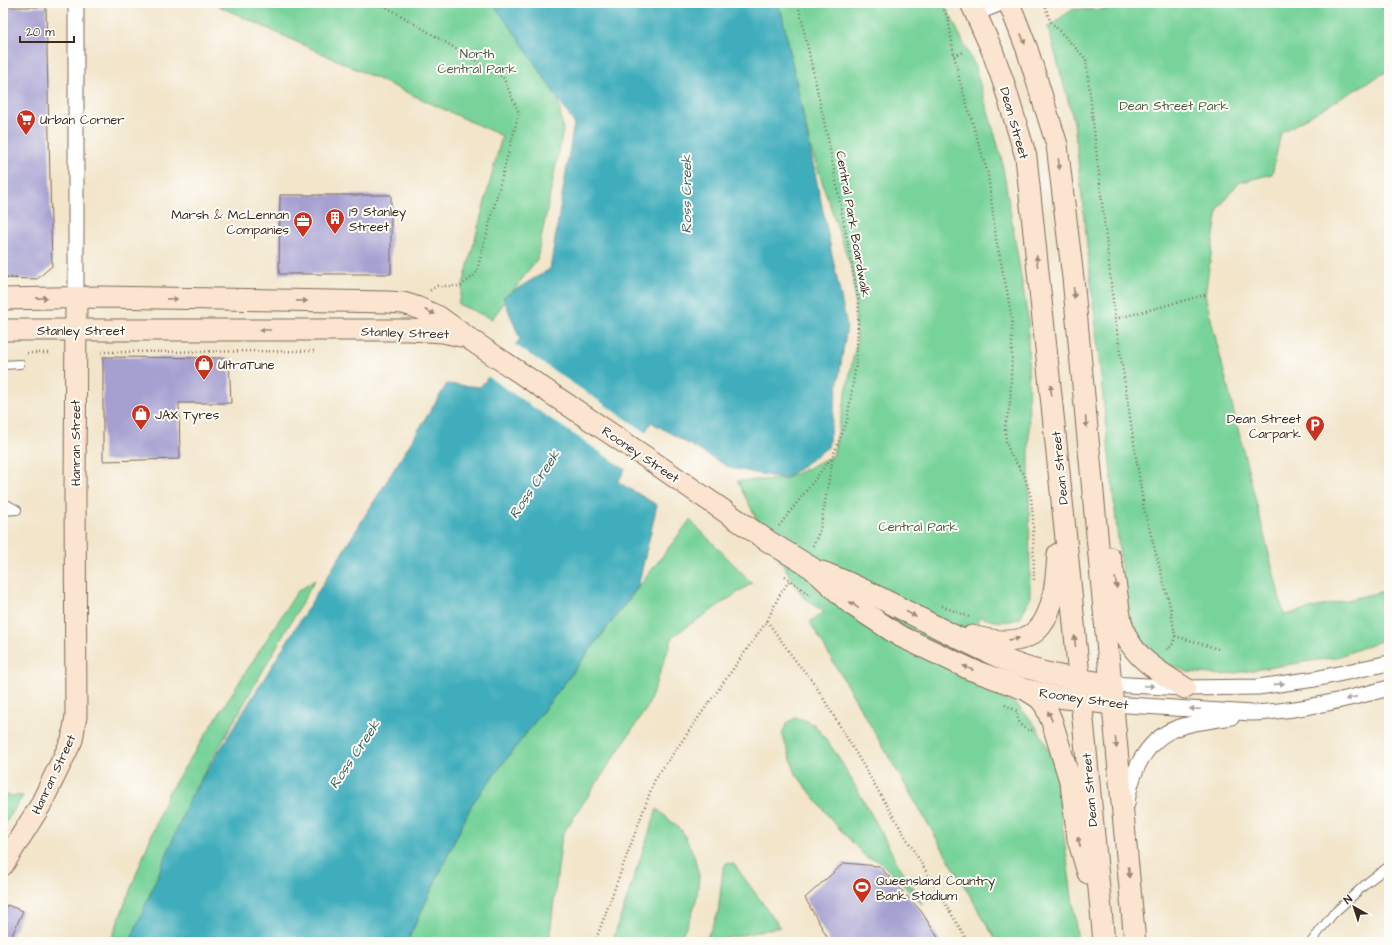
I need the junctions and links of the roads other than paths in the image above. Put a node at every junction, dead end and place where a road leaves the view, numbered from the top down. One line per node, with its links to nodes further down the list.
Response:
1 (76, 3): 5 (street, Hanran Street)
2 (1001, 3): 4 (street)
3 (1009, 3): 16 (main road, one-way to 16)
4 (974, 8): 14 (main road, Dean Street, one-way to 4)
5 (76, 298): 6 (main road, Stanley Street, one-way to 5); 7 (main road, Stanley Street, one-way to 7); 9 (main road, Hanran Street)
6 (3, 299)
7 (388, 302): 10 (main road); 11 (main road, Stanley Street, one-way to 11)
8 (3, 330): 9 (main road, Stanley Street)
9 (75, 330): 10 (main road, Stanley Street, one-way to 9); 28 (main road, Hanran Street)
10 (386, 330): 11 (main road, Stanley Street)
11 (471, 340): 18 (main road, Rooney Street)
12 (20, 364): 13 (lane)
13 (3, 365)
14 (1060, 471): 19 (main road, one-way to 14); 23 (main road, Dean Street, one-way to 14)
15 (3, 502): 17 (lane)
16 (1095, 505): 21 (main road, one-way to 21); 25 (main road)
17 (3, 511)
18 (812, 568): 19 (main road, Rooney Street, one-way to 19); 24 (main road, Rooney Street, one-way to 18)
19 (934, 626): 23 (main road, Rooney Street)
20 (1389, 663): 21 (street, Rooney Street, one-way to 20)
21 (1185, 688): 25 (street, Rooney Street, one-way to 21)
22 (1389, 688): 26 (street, Rooney Street, one-way to 26)
23 (1080, 689): 24 (main road, Rooney Street); 25 (main road, Rooney Street); 30 (main road, Dean Street)
24 (1027, 690): 30 (main road, one-way to 24)
25 (1111, 694): 26 (street, Rooney Street, one-way to 25); 27 (main road, one-way to 27)
26 (1252, 713): 27 (street)
27 (1125, 835): 32 (main road, one-way to 32)
28 (3, 865)
29 (1389, 866): 33 (lane)
30 (1102, 919): 31 (main road, Dean Street)
31 (1104, 942)
32 (1135, 942)
33 (1311, 942)

